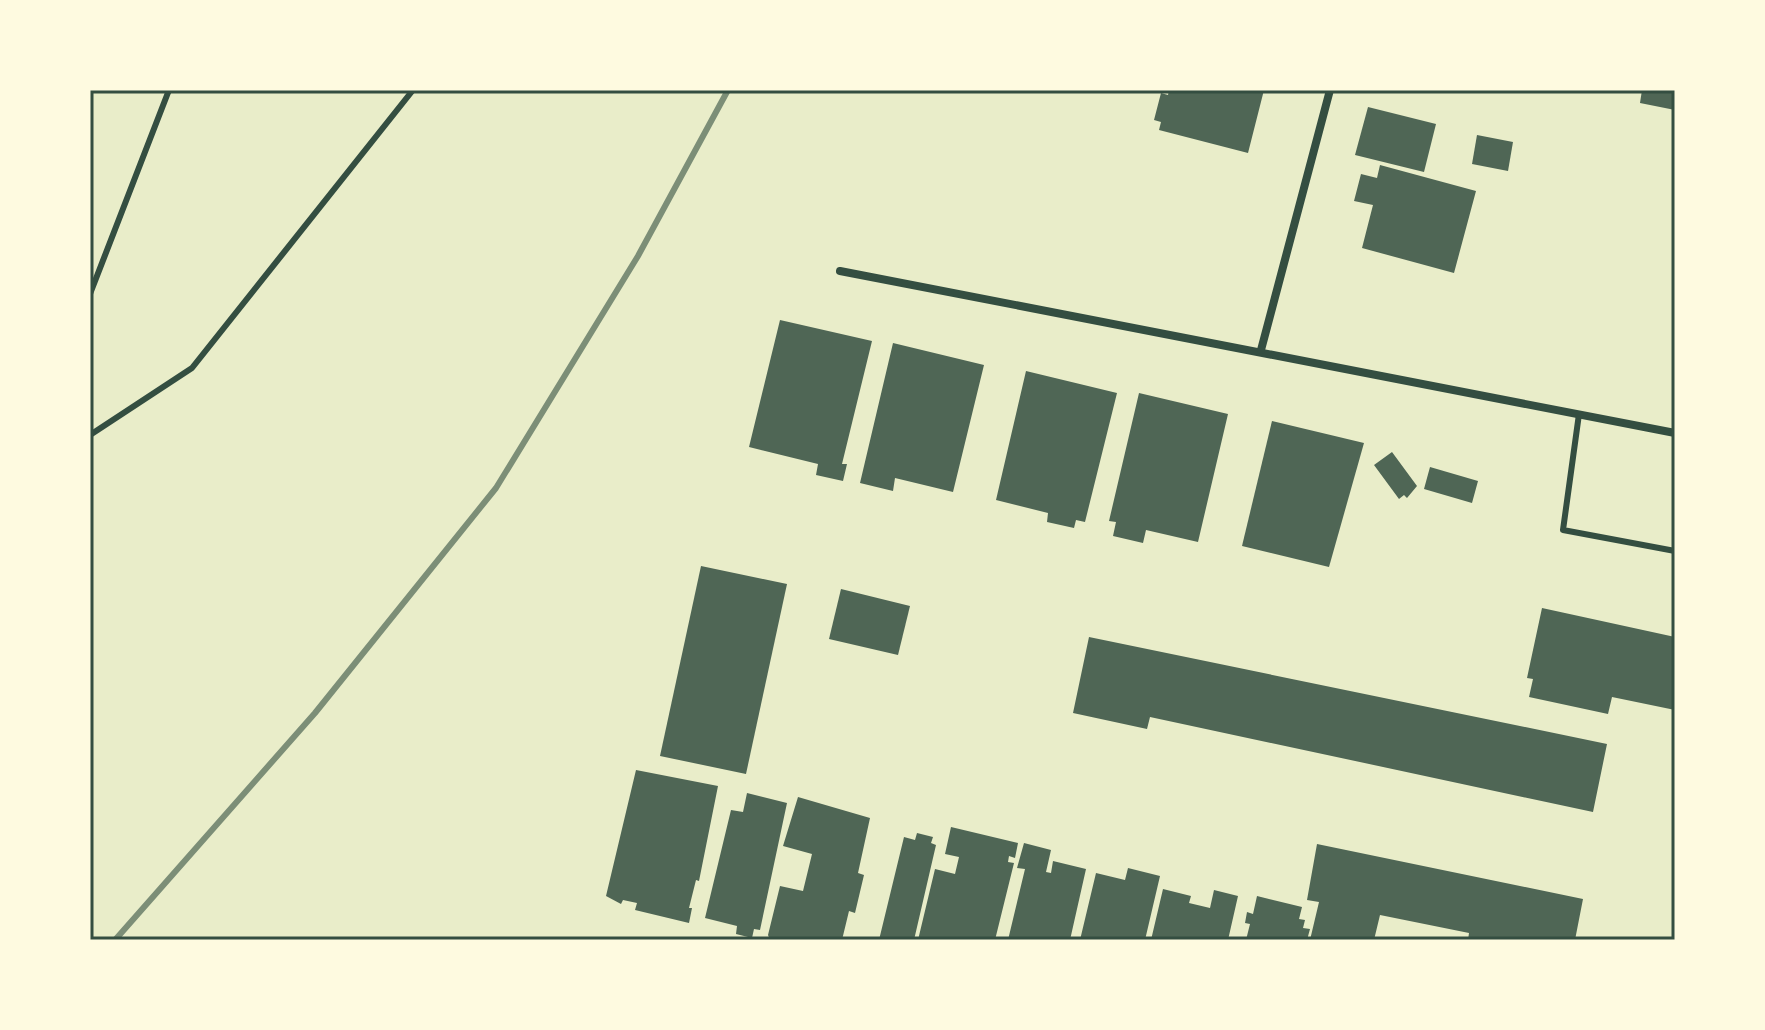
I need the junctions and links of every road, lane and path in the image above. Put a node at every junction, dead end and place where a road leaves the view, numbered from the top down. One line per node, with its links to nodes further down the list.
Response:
1 (169, 90): 5 (lane)
2 (413, 90): 9 (lane)
3 (1330, 90): 6 (street)
4 (840, 271): 6 (street)
5 (90, 294)
6 (1261, 350): 7 (street)
7 (1579, 414): 8 (street); 10 (lane)
8 (1675, 433)
9 (90, 435)
10 (1675, 551)

